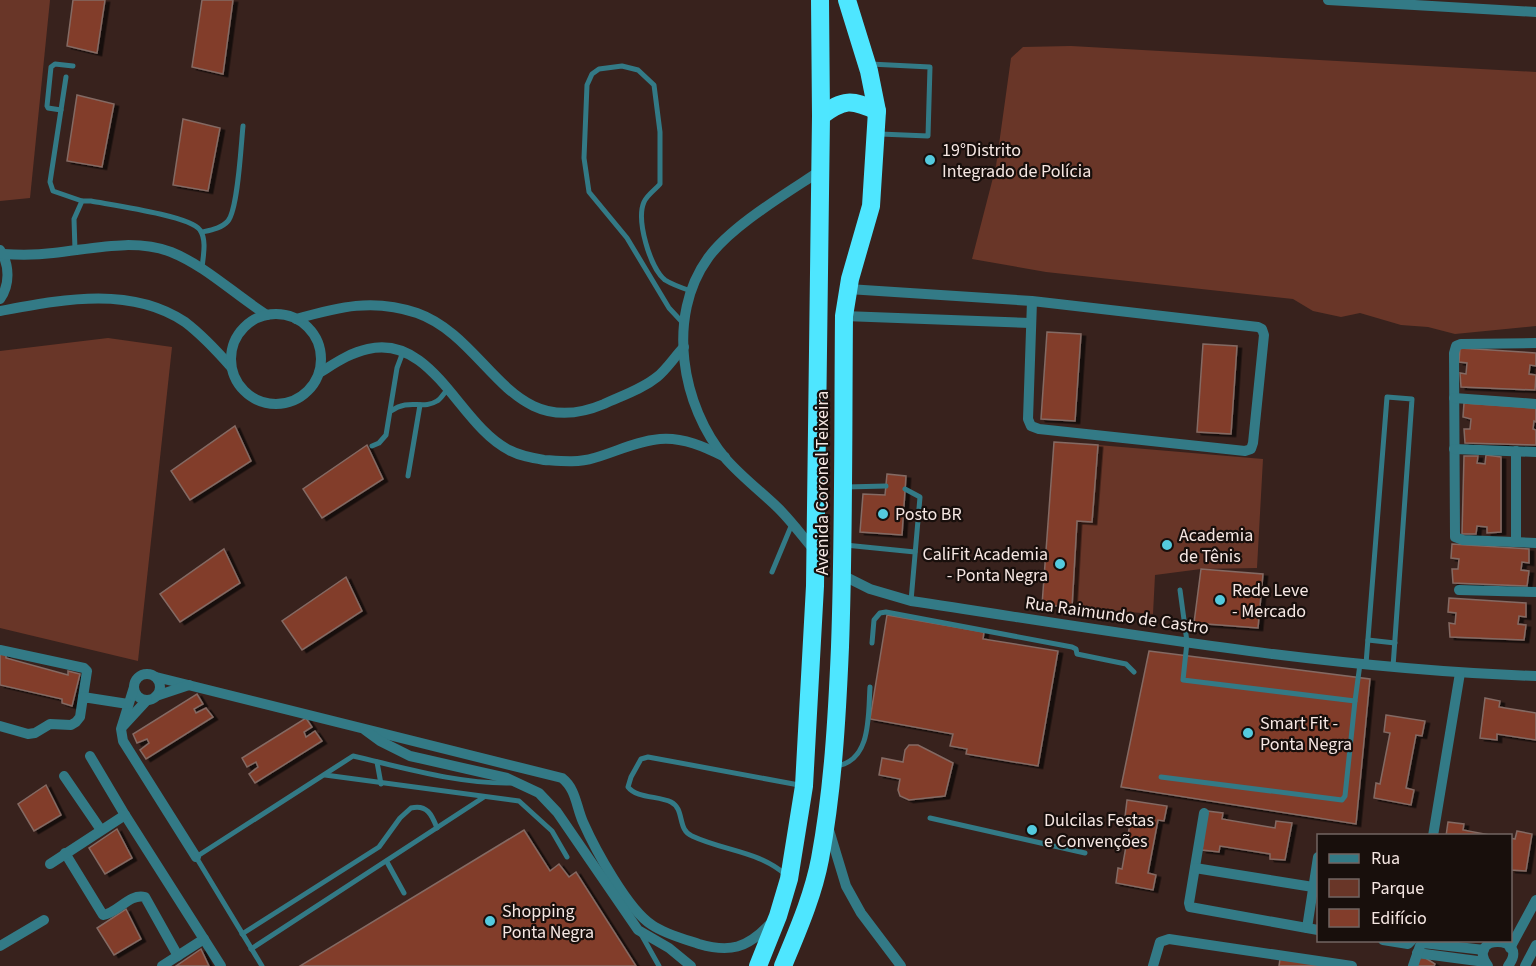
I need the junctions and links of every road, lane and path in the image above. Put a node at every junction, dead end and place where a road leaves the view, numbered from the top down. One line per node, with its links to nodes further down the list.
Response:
1 (820, 0): 10 (highway, Avenida Coronel Teixeira)
2 (847, 0): 5 (highway, Avenida Coronel Teixeira)
3 (1328, 0): 4 (street)
4 (1536, 12)
5 (867, 64): 9 (highway, Avenida Coronel Teixeira); 12 (lane)
6 (73, 66): 8 (lane)
7 (66, 77): 8 (lane)
8 (61, 110): 14 (lane)
9 (877, 111): 10 (highway); 12 (highway, Avenida Coronel Teixeira)
10 (821, 116): 13 (highway, Avenida Coronel Teixeira)
11 (243, 126): 15 (lane)
12 (876, 133): 19 (highway, Avenida Coronel Teixeira)
13 (820, 171): 20 (street); 52 (highway, Avenida Coronel Teixeira)
14 (82, 201): 15 (lane); 16 (lane)
15 (202, 232): 18 (lane)
16 (75, 250): 17 (street); 18 (street)
17 (2, 252): 21 (street)
18 (202, 270): 24 (street)
19 (848, 289): 22 (street); 25 (highway, Avenida Coronel Teixeira)
20 (692, 291): 28 (street); 28 (lane)
21 (0, 299)
22 (1032, 301): 27 (street); 27 (street)
23 (0, 311): 32 (street)
24 (267, 315): 26 (street); 32 (street)
25 (844, 316): 27 (street); 46 (highway, Avenida Coronel Teixeira)
26 (296, 319): 30 (street); 33 (street)
27 (1030, 322)
28 (684, 325): 30 (street)
29 (1536, 343): 35 (street)
30 (684, 346): 43 (street)
31 (404, 350): 33 (street); 34 (street); 38 (lane)
32 (231, 367): 33 (street)
33 (319, 374)
34 (447, 390): 37 (lane); 43 (street)
35 (1454, 398): 36 (street); 40 (street)
36 (1536, 404)
37 (420, 405): 38 (lane); 44 (lane)
38 (390, 412): 39 (lane)
39 (372, 446)
40 (1454, 449): 41 (street); 49 (street)
41 (1516, 451): 42 (street); 49 (street)
42 (1536, 452)
43 (725, 458): 48 (street)
44 (408, 476)
45 (886, 486): 46 (lane)
46 (843, 487): 51 (highway, Avenida Coronel Teixeira)
47 (905, 489): 53 (lane)
48 (792, 524): 52 (street); 54 (lane)
49 (1516, 542): 50 (street)
50 (1536, 543)
51 (843, 545): 53 (lane); 55 (highway, Avenida Coronel Teixeira)
52 (815, 551): 90 (highway, Avenida Coronel Teixeira)
53 (915, 552): 59 (lane)
54 (772, 572)
55 (842, 575): 59 (street, Rua Raimundo de Castro); 83 (highway, Avenida Coronel Teixeira)
56 (1180, 590): 61 (lane)
57 (1459, 590): 58 (street)
58 (1536, 592)
59 (911, 601): 61 (street, Rua Raimundo de Castro)
60 (1368, 640): 63 (lane); 63 (lane); 65 (lane)
61 (1187, 642): 65 (street, Rua Raimundo de Castro); 76 (lane)
62 (872, 643): 67 (lane)
63 (1395, 643): 66 (lane)
64 (0, 650): 74 (street)
65 (1363, 664): 66 (street, Rua Raimundo de Castro); 76 (lane)
66 (1393, 667): 68 (street, Rua Raimundo de Castro)
67 (1134, 672)
68 (1460, 674): 69 (street, Rua Raimundo de Castro); 101 (street)
69 (1536, 676)
70 (156, 677): 71 (street); 72 (street); 75 (street)
71 (189, 685): 75 (street); 79 (street)
72 (134, 687): 75 (street); 77 (street)
73 (870, 687): 83 (lane)
74 (83, 697): 77 (street); 78 (street)
75 (151, 698): 80 (street)
76 (1356, 701): 87 (lane)
77 (128, 704): 80 (street)
78 (0, 726)
79 (363, 728): 84 (street); 88 (street)
80 (121, 729): 104 (street)
81 (90, 756): 96 (street)
82 (377, 762): 85 (lane); 88 (lane); 89 (lane)
83 (831, 767): 98 (highway, Avenida Coronel Teixeira)
84 (548, 774): 91 (street); 93 (street)
85 (326, 775): 89 (lane); 104 (lane)
86 (64, 776): 100 (street)
87 (1161, 777)
88 (519, 783): 91 (street)
89 (381, 784): 92 (lane)
90 (804, 786): 110 (highway, Avenida Coronel Teixeira); 110 (lane)
91 (539, 793): 94 (street)
92 (484, 797): 99 (lane); 105 (lane)
93 (575, 801): 94 (street); 114 (street)
94 (557, 812): 117 (street)
95 (1204, 813): 109 (street)
96 (125, 815): 100 (street); 120 (street)
97 (930, 818): 103 (lane)
98 (826, 820): 140 (highway, Avenida Coronel Teixeira); 141 (street)
99 (437, 828): 106 (lane); 119 (lane)
100 (101, 830): 102 (street)
101 (1433, 834)
102 (65, 853): 107 (street); 131 (street)
103 (1085, 853)
104 (196, 857): 119 (lane)
105 (567, 857)
106 (387, 862): 112 (lane); 128 (lane)
107 (50, 864)
108 (1317, 865): 111 (street)
109 (1196, 868): 111 (street); 116 (street)
110 (789, 879): 114 (highway, Avenida Coronel Teixeira)
111 (1313, 887): 116 (street)
112 (404, 892)
113 (1536, 900): 127 (street)
114 (778, 916): 139 (highway, Avenida Coronel Teixeira)
115 (44, 920): 126 (street)
116 (1307, 928): 118 (street)
117 (638, 930): 137 (lane); 138 (street)
118 (1317, 930)
119 (242, 934): 128 (lane)
120 (204, 939): 131 (street); 135 (street)
121 (1396, 942): 122 (street)
122 (1410, 942)
123 (1492, 942): 129 (street)
124 (1501, 942): 127 (street)
125 (1536, 945): 132 (street)
126 (0, 946)
127 (1510, 948): 145 (street)
128 (251, 949): 136 (lane)
129 (1484, 950): 130 (street); 133 (street)
130 (1418, 953): 133 (street); 144 (street)
131 (178, 956): 134 (street)
132 (1529, 963)
133 (1486, 964)
134 (162, 966)
135 (221, 966)
136 (262, 966)
137 (658, 966)
138 (691, 966)
139 (758, 966)
140 (783, 966)
141 (901, 966)
142 (1154, 966): 143 (street)
143 (1352, 966)
144 (1413, 966)
145 (1508, 966)

